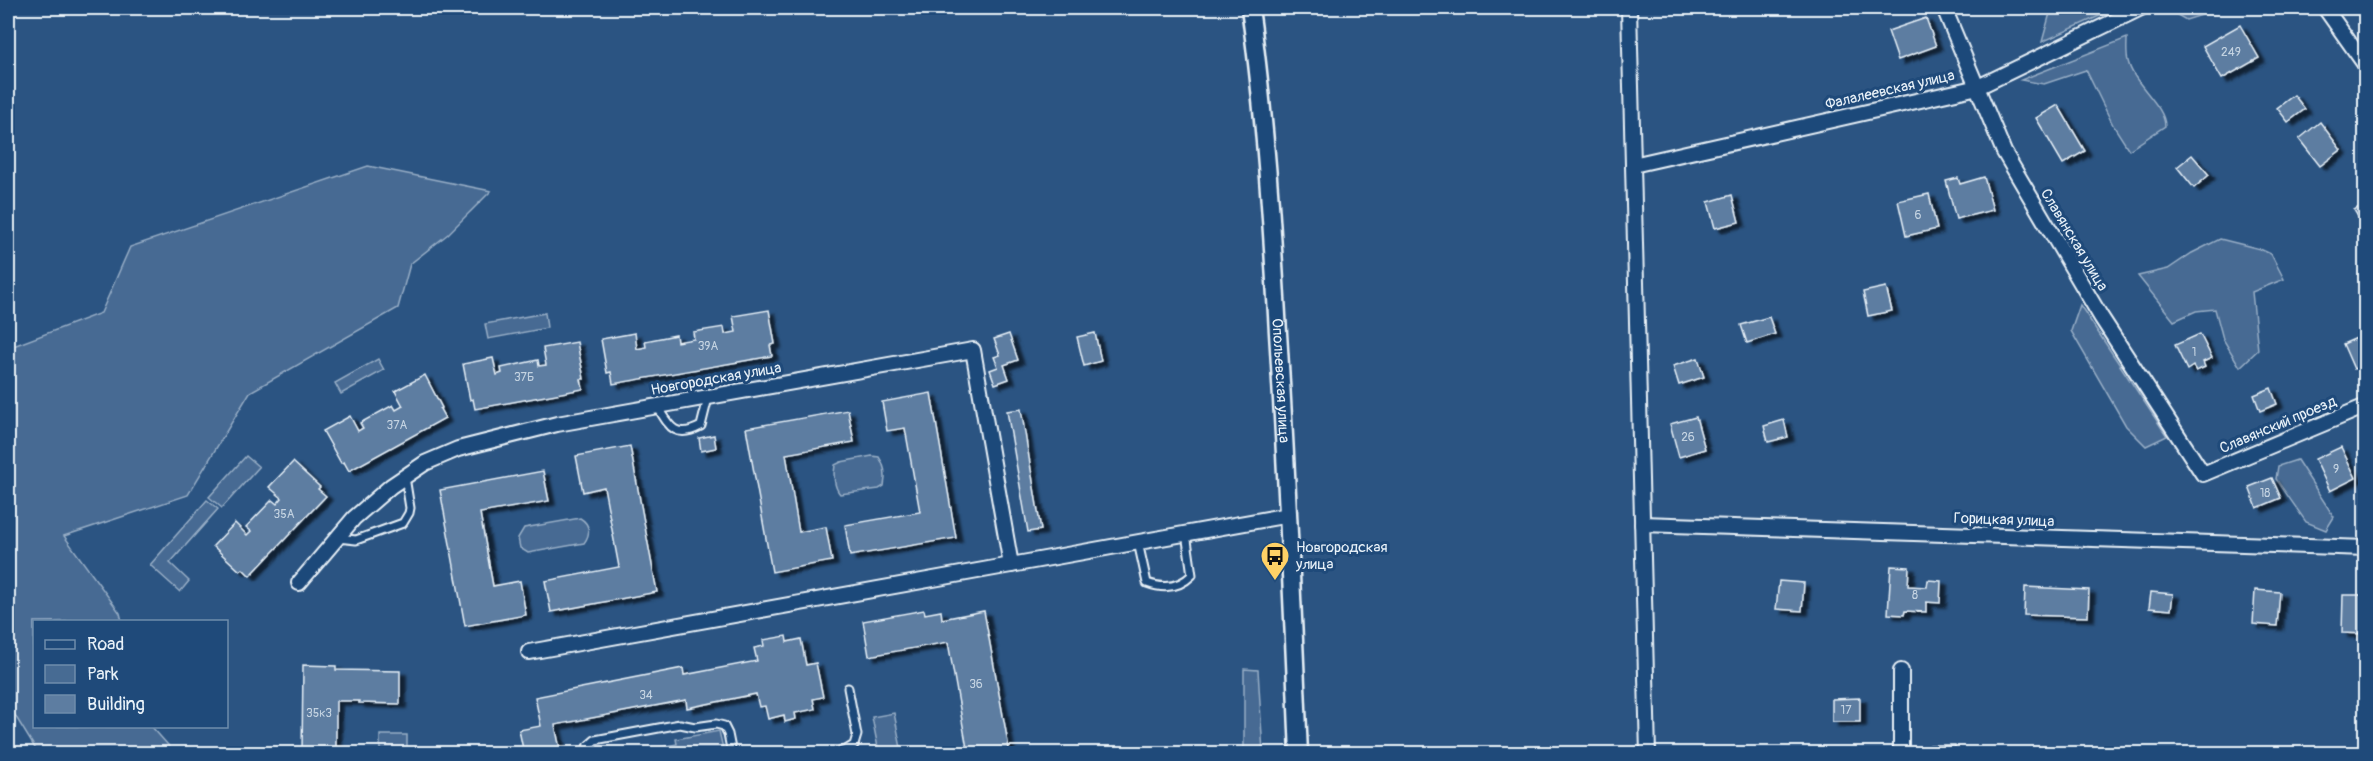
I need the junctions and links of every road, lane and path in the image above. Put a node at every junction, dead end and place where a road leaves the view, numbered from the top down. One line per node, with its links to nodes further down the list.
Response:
1 (1250, 8): 14 (street, Опольевская улица)
2 (1629, 8): 8 (street)
3 (1944, 8): 7 (street, Славянская улица)
4 (2141, 8): 7 (street, Фалалеевская улица)
5 (2325, 8): 6 (street)
6 (2366, 66)
7 (1978, 87): 8 (street, Фалалеевская улица); 12 (street, Славянская улица)
8 (1633, 165): 15 (street)
9 (708, 397): 10 (street, Новгородская улица); 10 (lane); 20 (street, Новгородская улица)
10 (657, 406): 13 (street, Новгородская улица)
11 (2366, 406): 12 (street, Славянский проезд)
12 (2203, 474)
13 (405, 477): 17 (street, Новгородская улица); 17 (lane)
14 (1289, 515): 16 (street); 28 (street, Опольевская улица)
15 (1642, 524): 19 (street, Горицкая улица); 29 (street)
16 (1186, 533): 18 (street); 18 (lane)
17 (337, 538): 21 (street, Новгородская улица)
18 (1138, 542): 20 (street)
19 (2366, 548)
20 (1011, 565): 22 (street)
21 (298, 583)
22 (530, 652)
23 (1901, 671): 30 (street)
24 (848, 688): 27 (lane)
25 (585, 753): 26 (lane)
26 (732, 753)
27 (831, 753)
28 (1299, 753)
29 (1648, 753)
30 (1901, 753)

